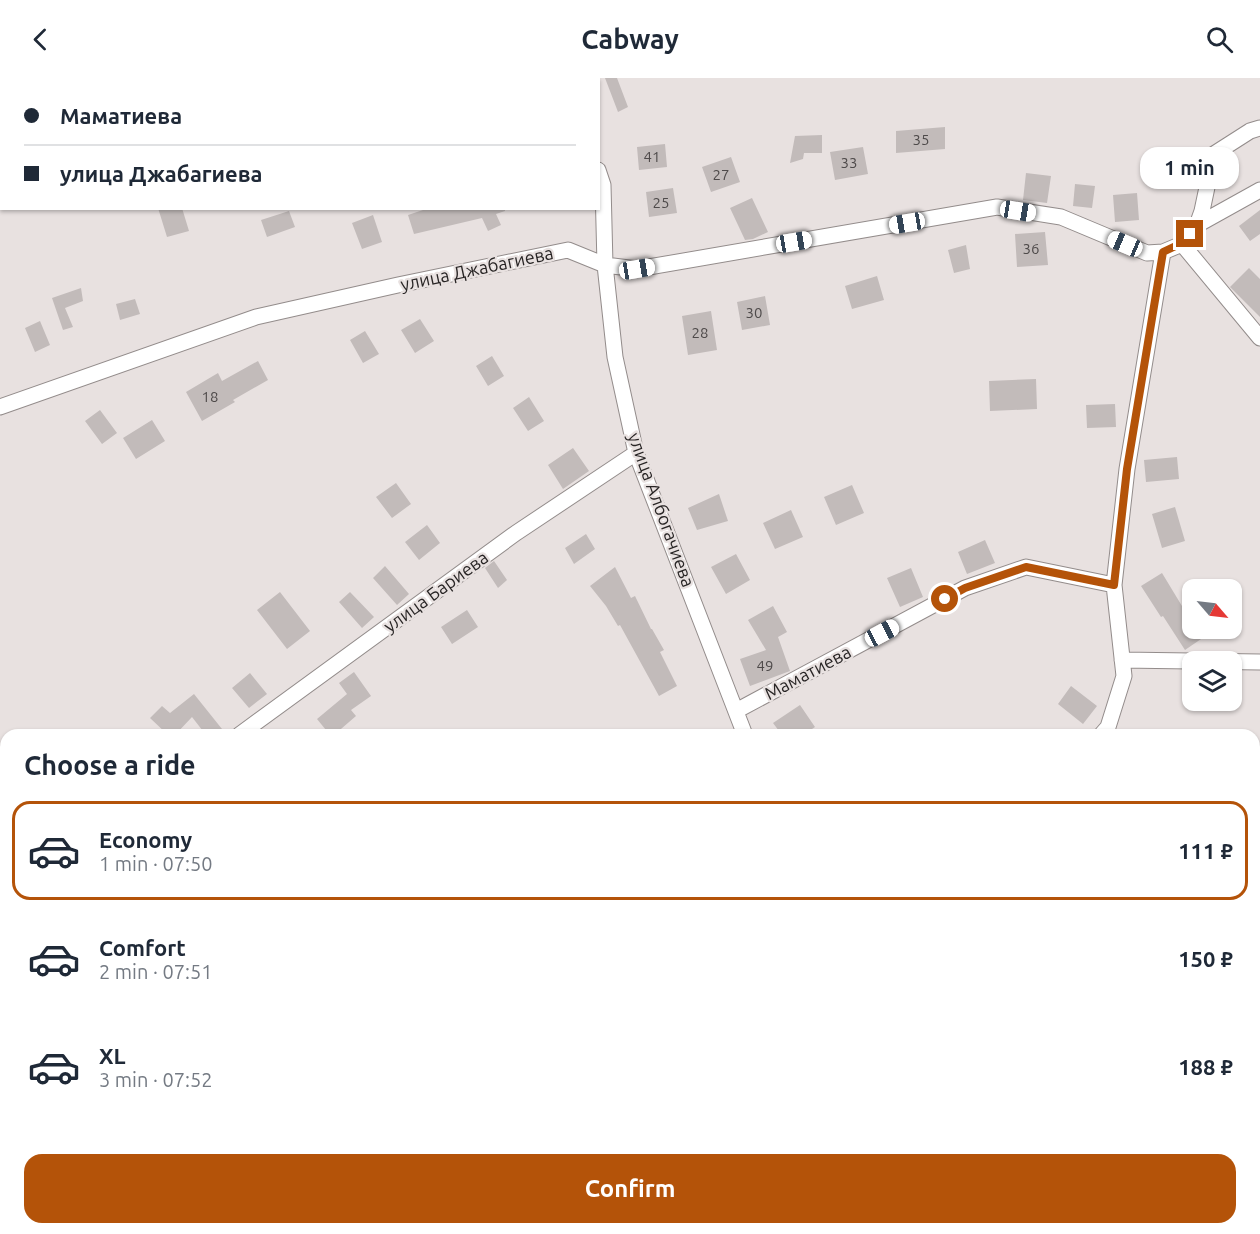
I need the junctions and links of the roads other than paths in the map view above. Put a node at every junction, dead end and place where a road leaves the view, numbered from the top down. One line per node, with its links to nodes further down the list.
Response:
1 (1260, 128): 4 (street)
2 (600, 176): 7 (street, улица Албогачиева)
3 (1260, 190): 4 (street)
4 (1197, 225): 5 (street)
5 (1182, 243): 6 (street); 8 (street)
6 (1163, 252): 7 (street, улица Джабагиева); 11 (street)
7 (605, 265): 9 (street, улица Джабагиева); 10 (street, улица Албогачиева)
8 (1260, 338)
9 (0, 406)
10 (636, 453): 14 (street, улица Албогачиева); 15 (street, улица Бариева)
11 (1114, 585): 12 (street); 14 (street, Маматиева)
12 (1122, 660): 13 (street); 17 (street)
13 (1260, 662)
14 (736, 711): 16 (street, улица Албогачиева)
15 (247, 729)
16 (743, 729)
17 (1106, 729)

